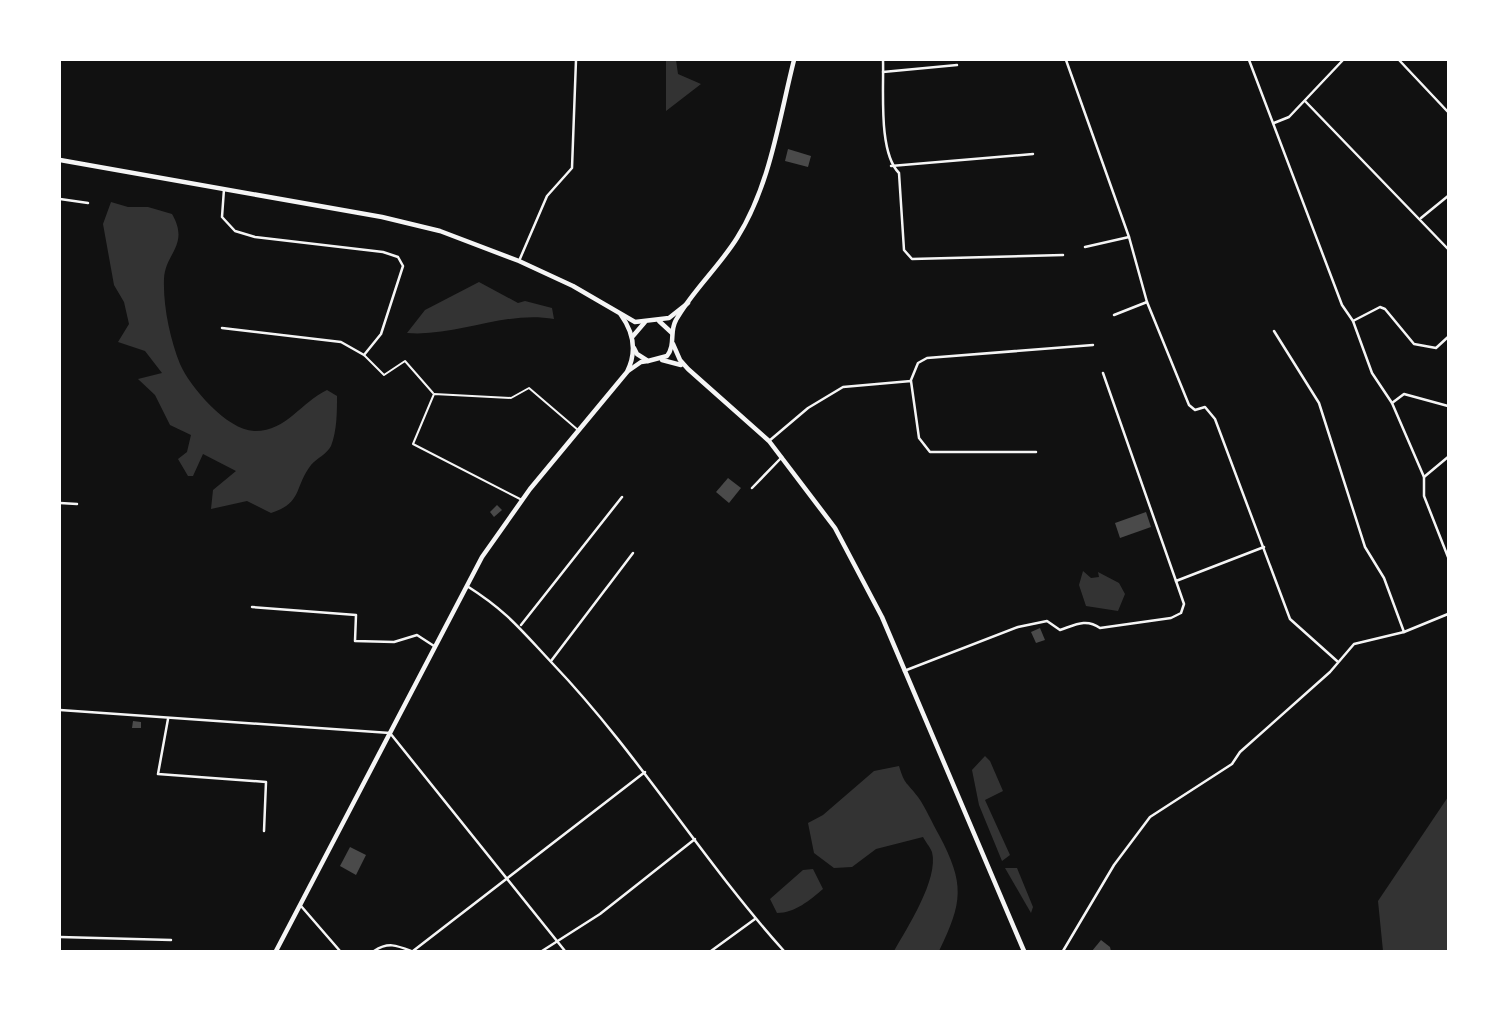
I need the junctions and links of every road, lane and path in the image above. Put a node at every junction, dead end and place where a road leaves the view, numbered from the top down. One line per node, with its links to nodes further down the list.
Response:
1 (576, 60): 25 (street)
2 (794, 60): 27 (main road)
3 (883, 60): 9 (street)
4 (1066, 60): 21 (street)
5 (1249, 60): 12 (street)
6 (1343, 60): 10 (street)
7 (1399, 60): 11 (street)
8 (957, 65): 9 (street)
9 (883, 72): 15 (street)
10 (1305, 101): 12 (street); 20 (street)
11 (1448, 112)
12 (1273, 123): 32 (street)
13 (1033, 154): 15 (street)
14 (60, 160): 16 (main road)
15 (891, 166): 24 (street)
16 (225, 189): 25 (main road); 40 (street)
17 (1448, 196): 20 (street)
18 (60, 199): 19 (street)
19 (88, 203)
20 (1421, 219): 23 (street)
21 (1129, 237): 22 (street); 26 (street)
22 (1085, 247)
23 (1448, 249)
24 (1063, 255)
25 (519, 261): 29 (main road)
26 (1147, 302): 28 (street); 60 (street)
27 (688, 303): 30 (main road); 35 (main road)
28 (1114, 314)
29 (621, 315): 31 (main road); 37 (main road)
30 (655, 320): 31 (main road); 35 (main road)
31 (646, 321): 37 (main road)
32 (1353, 321): 36 (street); 47 (street)
33 (222, 328): 40 (street)
34 (1274, 331): 68 (street)
35 (673, 334): 38 (main road)
36 (1448, 337)
37 (633, 344): 41 (main road); 43 (main road)
38 (673, 344): 41 (main road); 42 (main road)
39 (1093, 345): 45 (street)
40 (364, 355): 46 (lane)
41 (658, 360): 42 (main road); 43 (main road)
42 (688, 369): 50 (main road)
43 (627, 372): 49 (main road)
44 (1103, 373): 63 (street)
45 (911, 381): 50 (street); 51 (street)
46 (434, 394): 49 (lane); 57 (lane)
47 (1392, 403): 48 (street); 54 (street)
48 (1448, 407)
49 (579, 430): 57 (main road)
50 (769, 441): 52 (main road)
51 (1036, 453)
52 (782, 457): 55 (street); 72 (main road)
53 (1448, 457): 54 (street)
54 (1424, 477): 62 (street)
55 (752, 488)
56 (622, 497): 67 (street)
57 (521, 499): 64 (main road)
58 (60, 503): 59 (street)
59 (77, 504)
60 (1264, 547): 63 (street); 71 (street)
61 (633, 552): 70 (street)
62 (1448, 557)
63 (1176, 581): 72 (street)
64 (467, 586): 67 (street); 69 (main road)
65 (252, 607): 69 (street)
66 (1448, 614): 68 (street)
67 (521, 625): 70 (street)
68 (1404, 632): 71 (street)
69 (435, 646): 75 (main road)
70 (551, 661): 76 (street)
71 (1337, 661): 94 (street)
72 (904, 671): 93 (main road)
73 (60, 710): 74 (street)
74 (168, 719): 75 (street); 77 (street)
75 (390, 733): 79 (street); 80 (main road)
76 (645, 772): 78 (street); 79 (street)
77 (264, 831)
78 (695, 839): 81 (street); 84 (street)
79 (508, 880): 84 (street); 88 (street)
80 (299, 904): 85 (main road); 86 (street)
81 (755, 919): 91 (street); 92 (street)
82 (60, 937): 83 (street)
83 (171, 940)
84 (556, 940): 89 (street); 90 (street)
85 (276, 951)
86 (340, 951)
87 (374, 951): 88 (street)
88 (412, 951)
89 (542, 951)
90 (565, 951)
91 (711, 951)
92 (784, 951)
93 (1024, 951)
94 (1063, 951)

